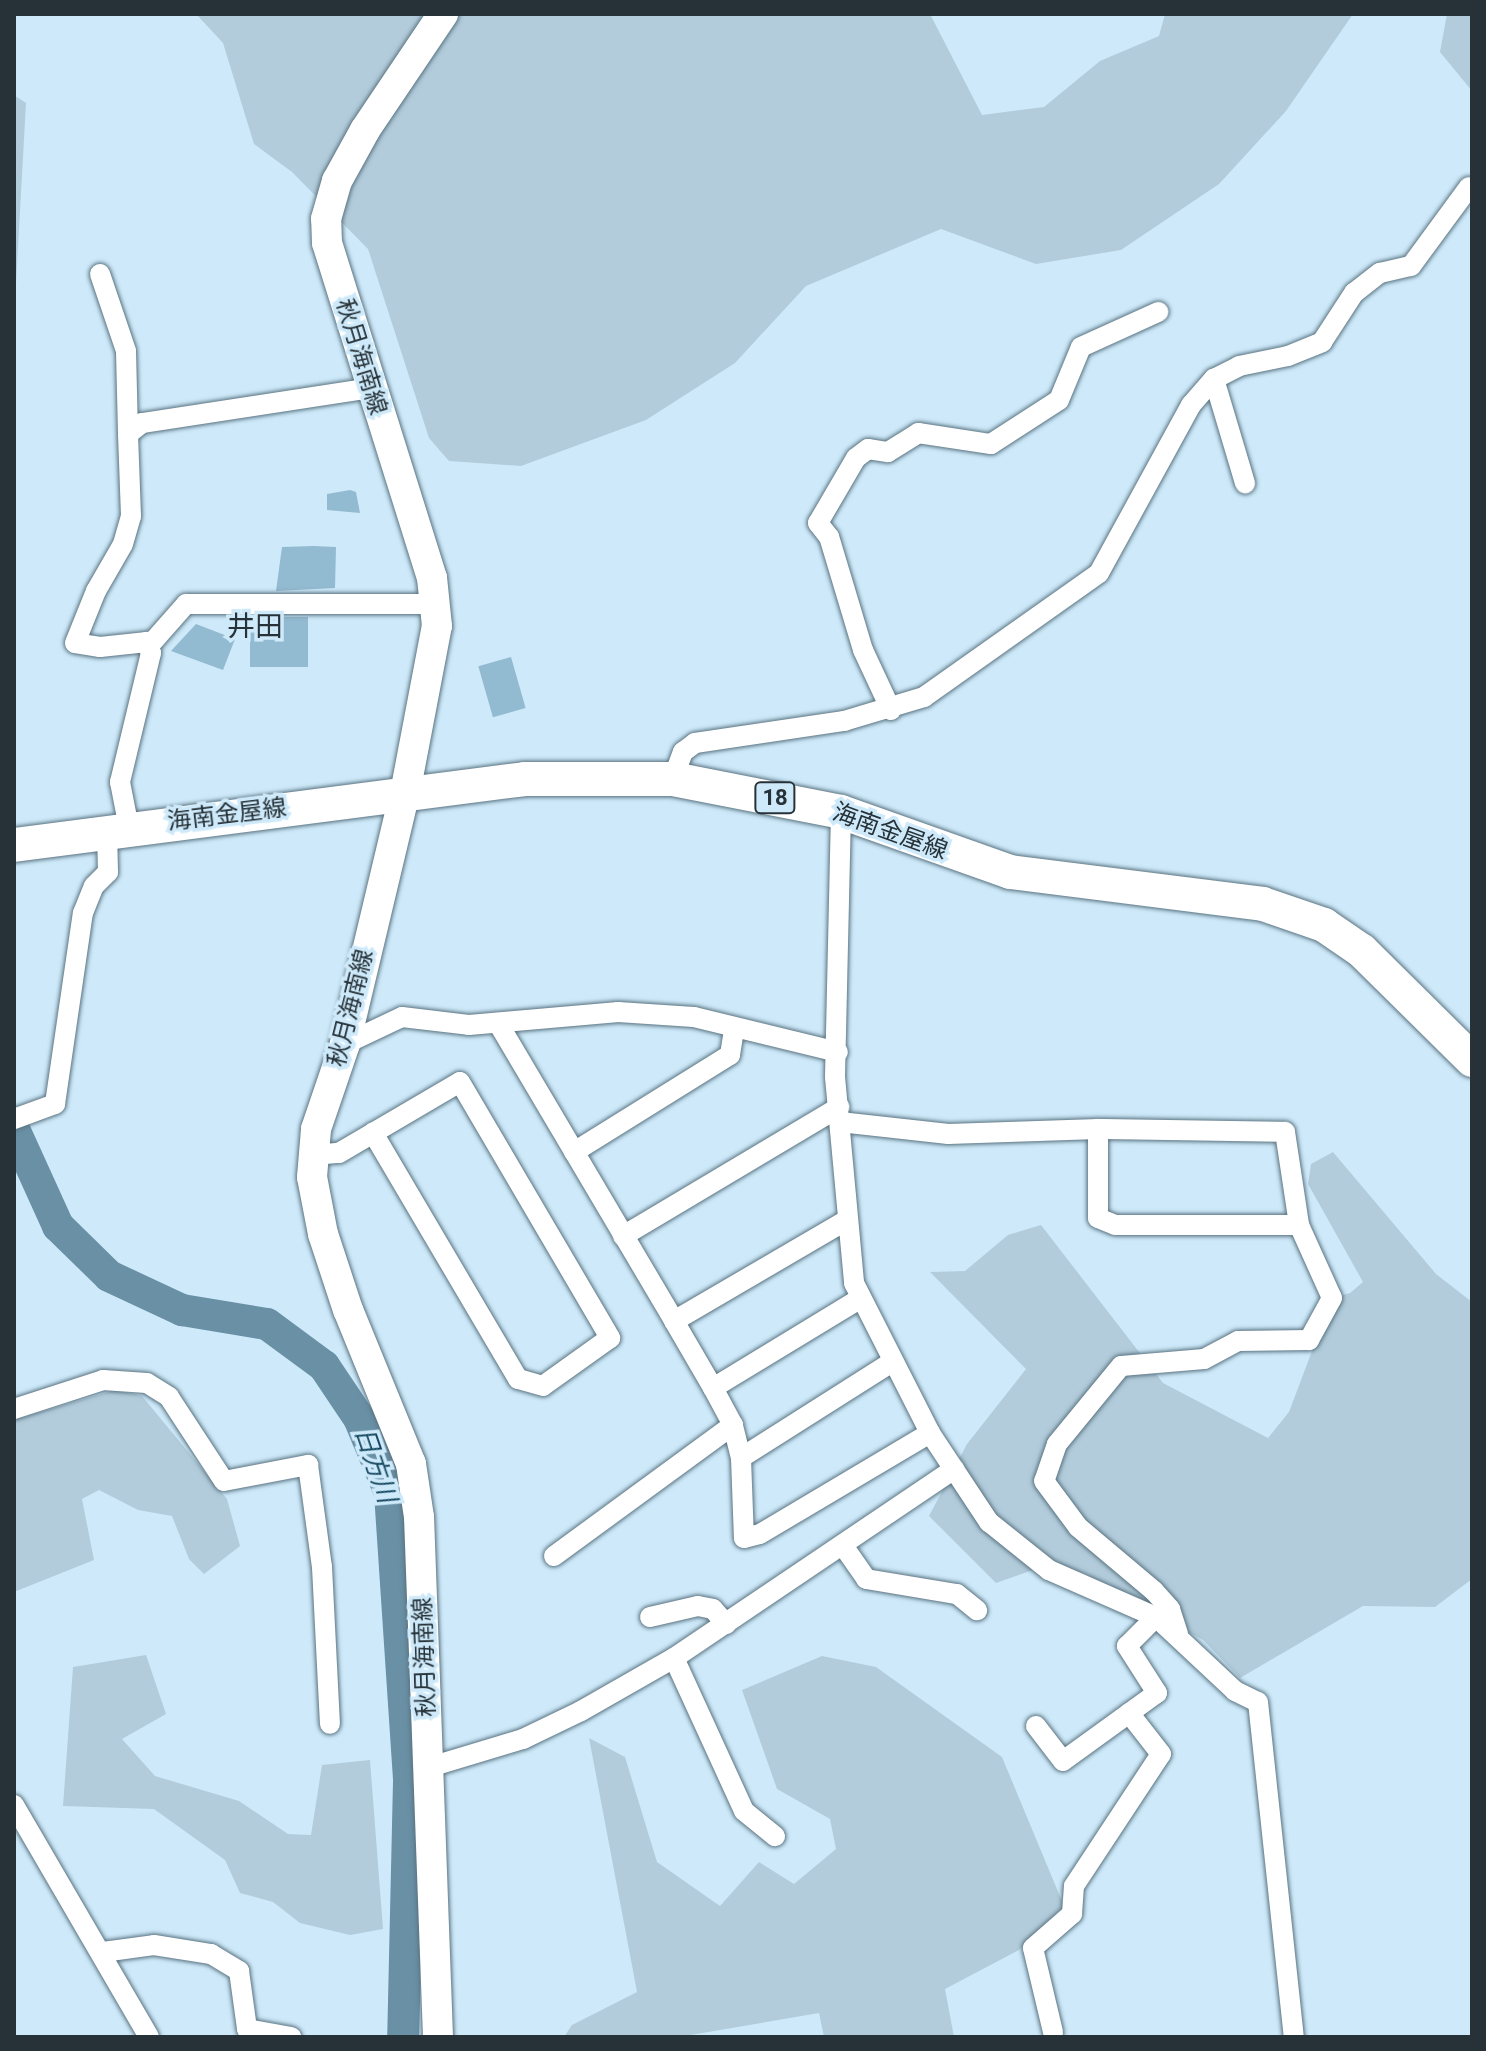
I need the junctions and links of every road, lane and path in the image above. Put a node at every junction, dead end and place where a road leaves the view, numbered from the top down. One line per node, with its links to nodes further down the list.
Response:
1 (443, 14): 6 (main road, 秋月海南線)
2 (1469, 187): 5 (street)
3 (100, 274): 7 (street)
4 (1158, 312): 11 (street)
5 (1214, 379): 8 (street); 11 (street)
6 (370, 388): 7 (street); 9 (main road, 秋月海南線)
7 (128, 434): 10 (street)
8 (1245, 483)
9 (435, 604): 10 (street); 13 (main road, 秋月海南線)
10 (149, 646): 15 (street)
11 (891, 710): 12 (street)
12 (673, 779): 13 (main road, 海南金屋線 / 18); 14 (main road, 海南金屋線 / 18)
13 (405, 793): 15 (main road, 海南金屋線 / 18); 19 (main road, 秋月海南線)
14 (841, 812): 20 (street); 21 (main road, 海南金屋線 / 18)
15 (118, 830): 16 (main road, 海南金屋線 / 18); 23 (street)
16 (14, 845)
17 (498, 1023): 18 (street); 19 (street); 26 (street)
18 (734, 1030): 20 (street); 26 (street)
19 (345, 1044): 27 (main road, 秋月海南線)
20 (838, 1052): 22 (street)
21 (1472, 1060)
22 (839, 1115): 24 (street); 28 (street); 30 (street)
23 (23, 1116)
24 (1098, 1129): 29 (street); 29 (street)
25 (373, 1133): 25 (street); 27 (street)
26 (574, 1152): 30 (street)
27 (314, 1155): 51 (main road, 秋月海南線)
28 (845, 1221): 31 (street); 32 (street)
29 (1299, 1225): 46 (street)
30 (623, 1236): 32 (street)
31 (861, 1298): 33 (street); 34 (street)
32 (674, 1321): 34 (street)
33 (892, 1362): 37 (street); 38 (street)
34 (713, 1388): 36 (street)
35 (14, 1409): 49 (street)
36 (733, 1425): 38 (street); 41 (street)
37 (930, 1433): 38 (street); 39 (street)
38 (741, 1458)
39 (954, 1469): 40 (street); 44 (street)
40 (844, 1547): 42 (street); 45 (street)
41 (554, 1556)
42 (977, 1610)
43 (650, 1617): 45 (street)
44 (1156, 1617): 46 (street); 48 (street)
45 (726, 1624): 47 (street)
46 (1178, 1634): 59 (street)
47 (674, 1658): 51 (street); 53 (street)
48 (1129, 1713): 50 (street); 55 (street)
49 (330, 1724)
50 (1036, 1726)
51 (430, 1767): 58 (main road, 秋月海南線)
52 (14, 1805): 54 (street)
53 (775, 1836)
54 (103, 1952): 56 (street); 57 (street)
55 (1053, 2032)
56 (149, 2037)
57 (291, 2037)
58 (438, 2037)
59 (1294, 2037)

